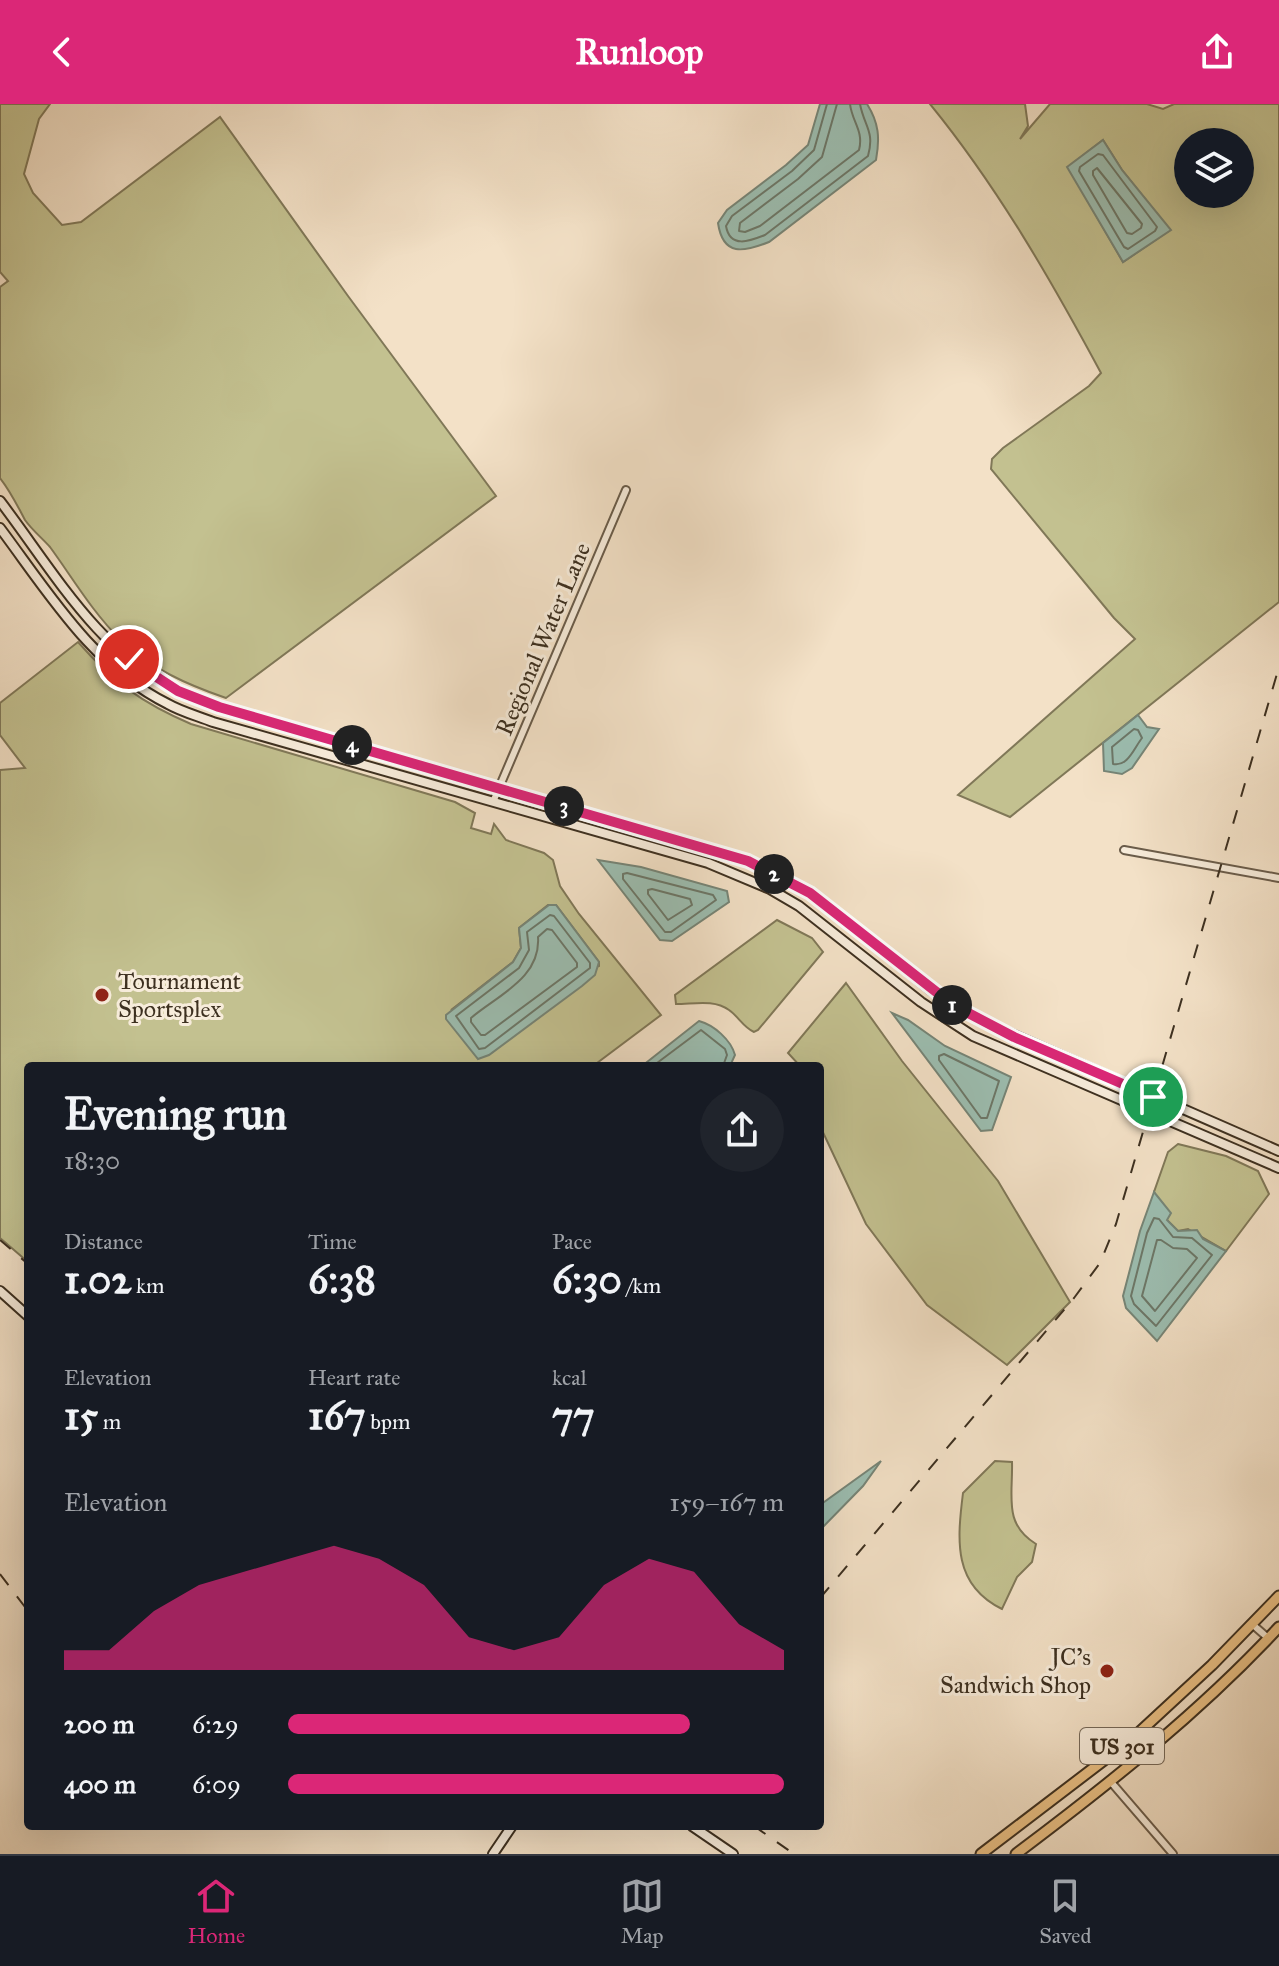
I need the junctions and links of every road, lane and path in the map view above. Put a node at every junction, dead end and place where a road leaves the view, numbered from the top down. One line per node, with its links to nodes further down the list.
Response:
1 (626, 490): 4 (street, Regional Water Lane)
2 (0, 501): 4 (street)
3 (0, 528): 5 (street)
4 (499, 788): 5 (street, Regional Water Lane); 8 (street)
5 (493, 802): 9 (street)
6 (1124, 850): 7 (street)
7 (1279, 878)
8 (859, 931): 9 (street); 10 (street)
9 (850, 944): 11 (street)
10 (1279, 1151)
11 (1279, 1168)
12 (0, 1291): 13 (street)
13 (24, 1312)
14 (1279, 1596): 15 (main road, US 301)
15 (1252, 1624): 17 (street); 23 (main road, US 301)
16 (1279, 1627): 17 (main road, US 301)
17 (1268, 1638): 18 (main road, US 301)
18 (1111, 1782): 24 (main road, US 301); 25 (street)
19 (509, 1830): 21 (street)
20 (698, 1830): 22 (street)
21 (493, 1854)
22 (733, 1854)
23 (981, 1854)
24 (1016, 1854)
25 (1173, 1854)

